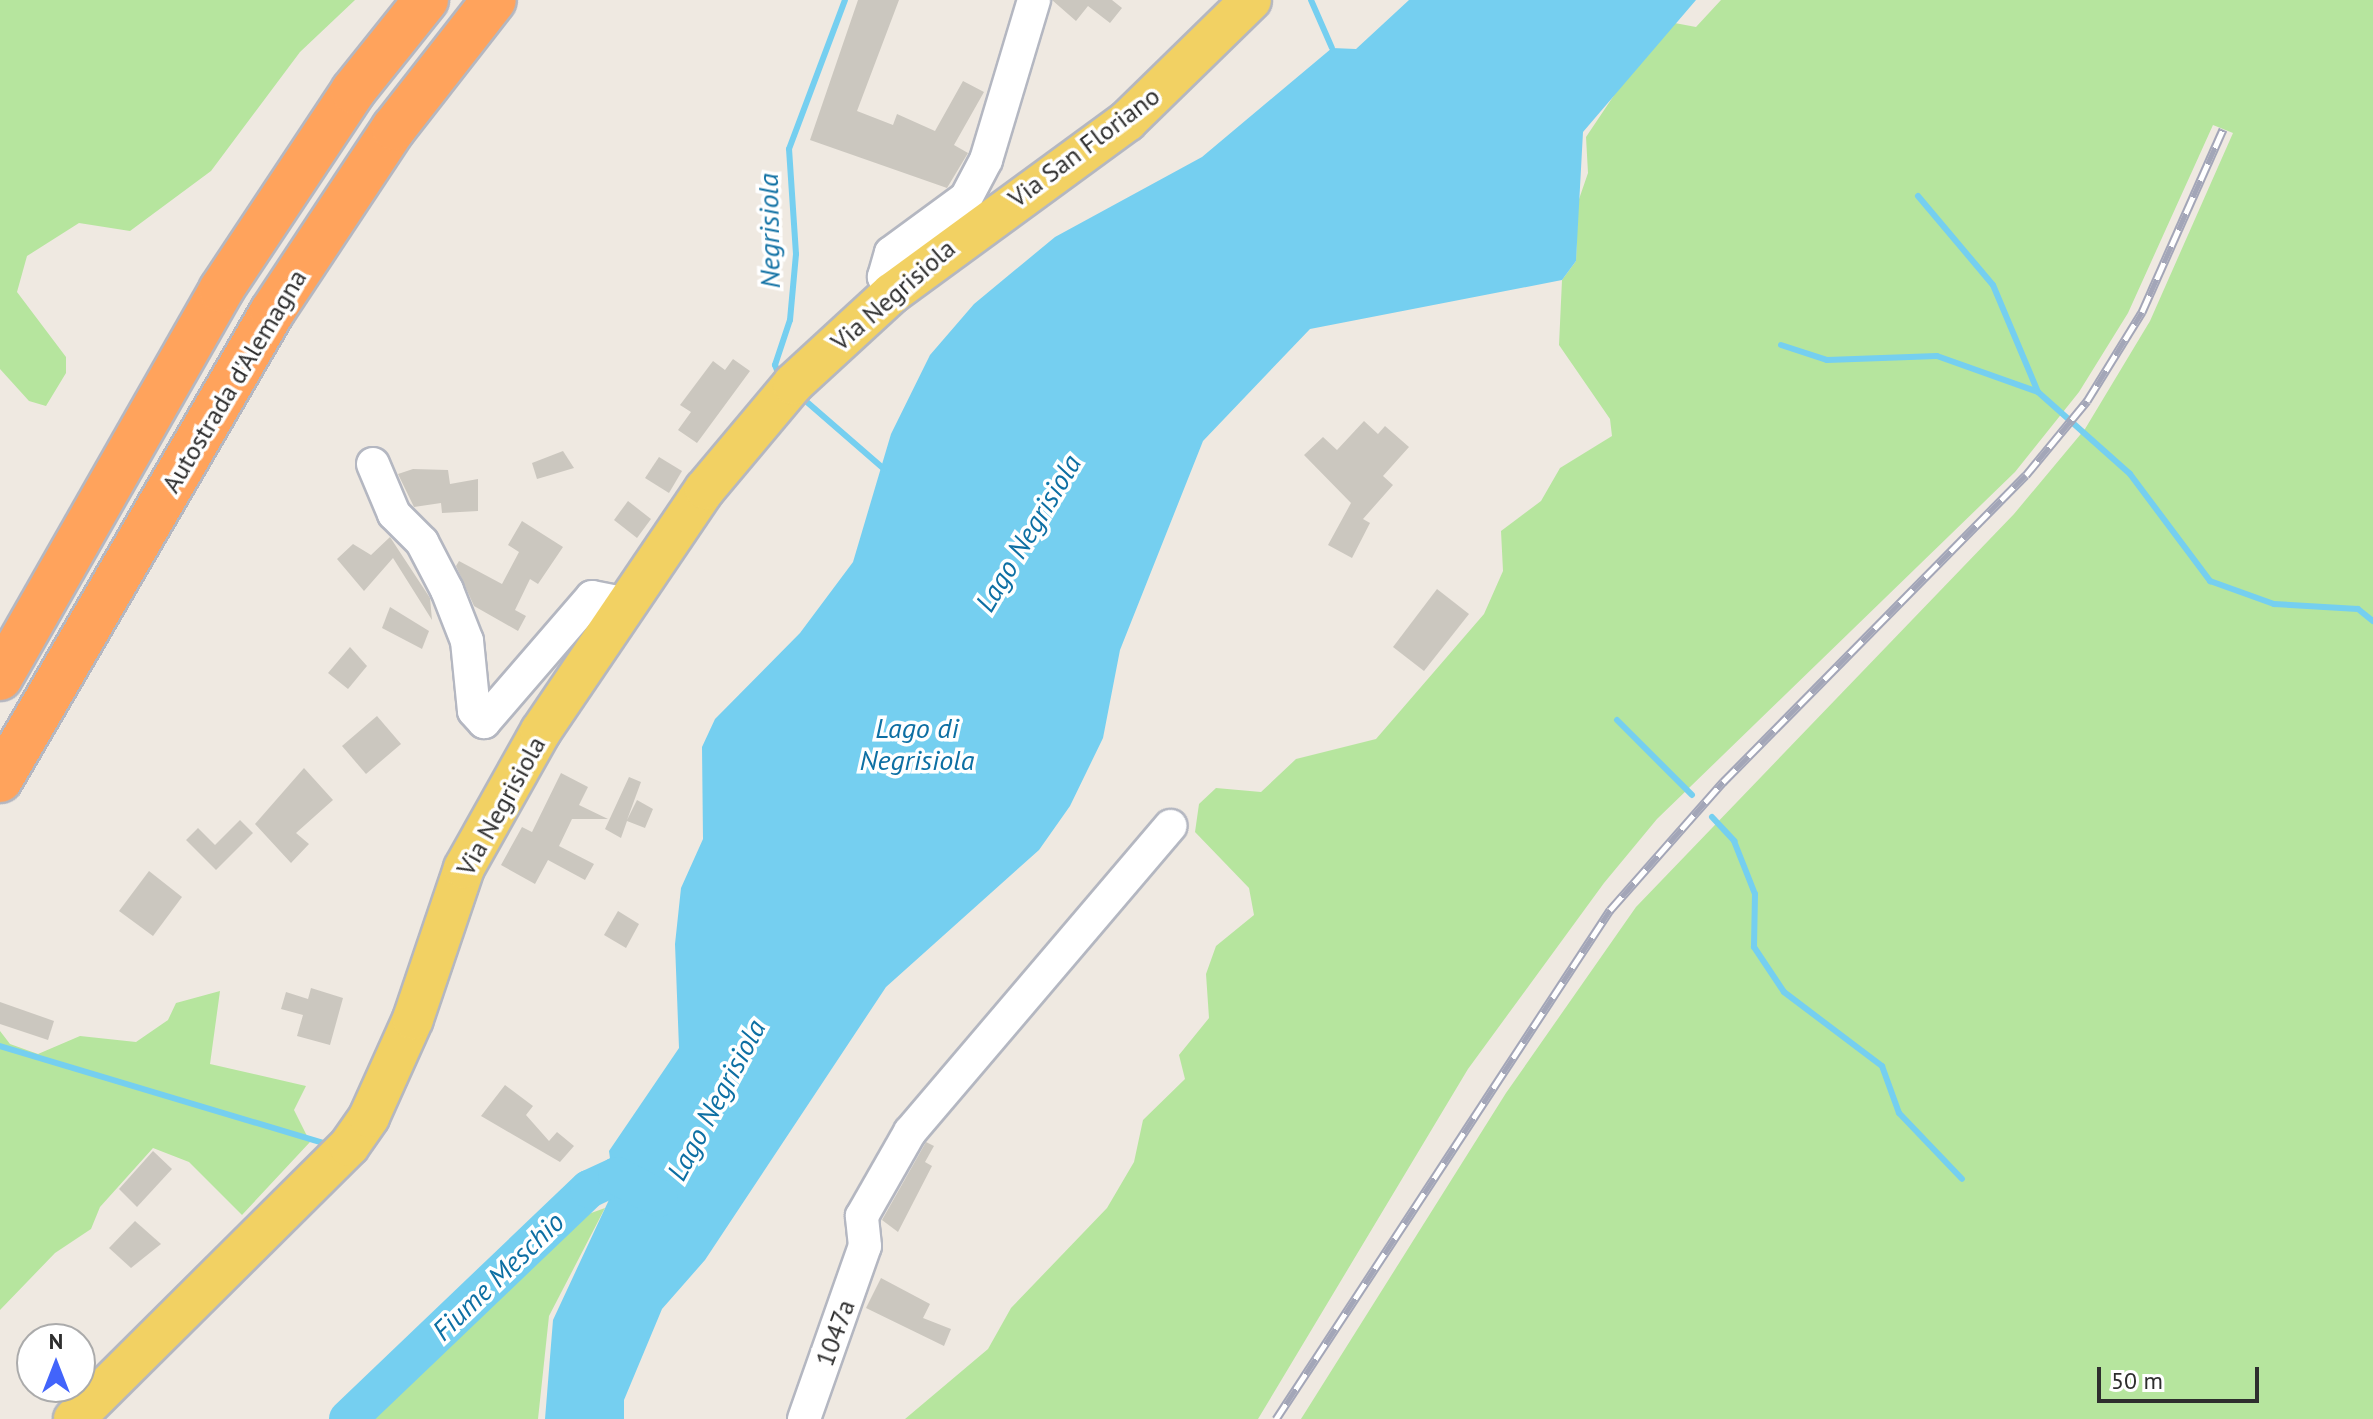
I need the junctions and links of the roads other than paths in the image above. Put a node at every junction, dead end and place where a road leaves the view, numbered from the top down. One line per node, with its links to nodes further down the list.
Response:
1 (426, 0): 9 (highway, Autostrada d'Alemagna)
2 (494, 0): 10 (highway, Autostrada d'Alemagna)
3 (1034, 0): 6 (street)
4 (1251, 0): 5 (main road, Via San Floriano)
5 (980, 221): 6 (main road, Via Negrisiola)
6 (892, 293): 8 (main road, Via Negrisiola)
7 (373, 464): 8 (street)
8 (627, 604): 12 (main road, Via Negrisiola)
9 (0, 678)
10 (0, 780)
11 (1170, 826): 13 (street, 1047a)
12 (74, 1419)
13 (804, 1419)

